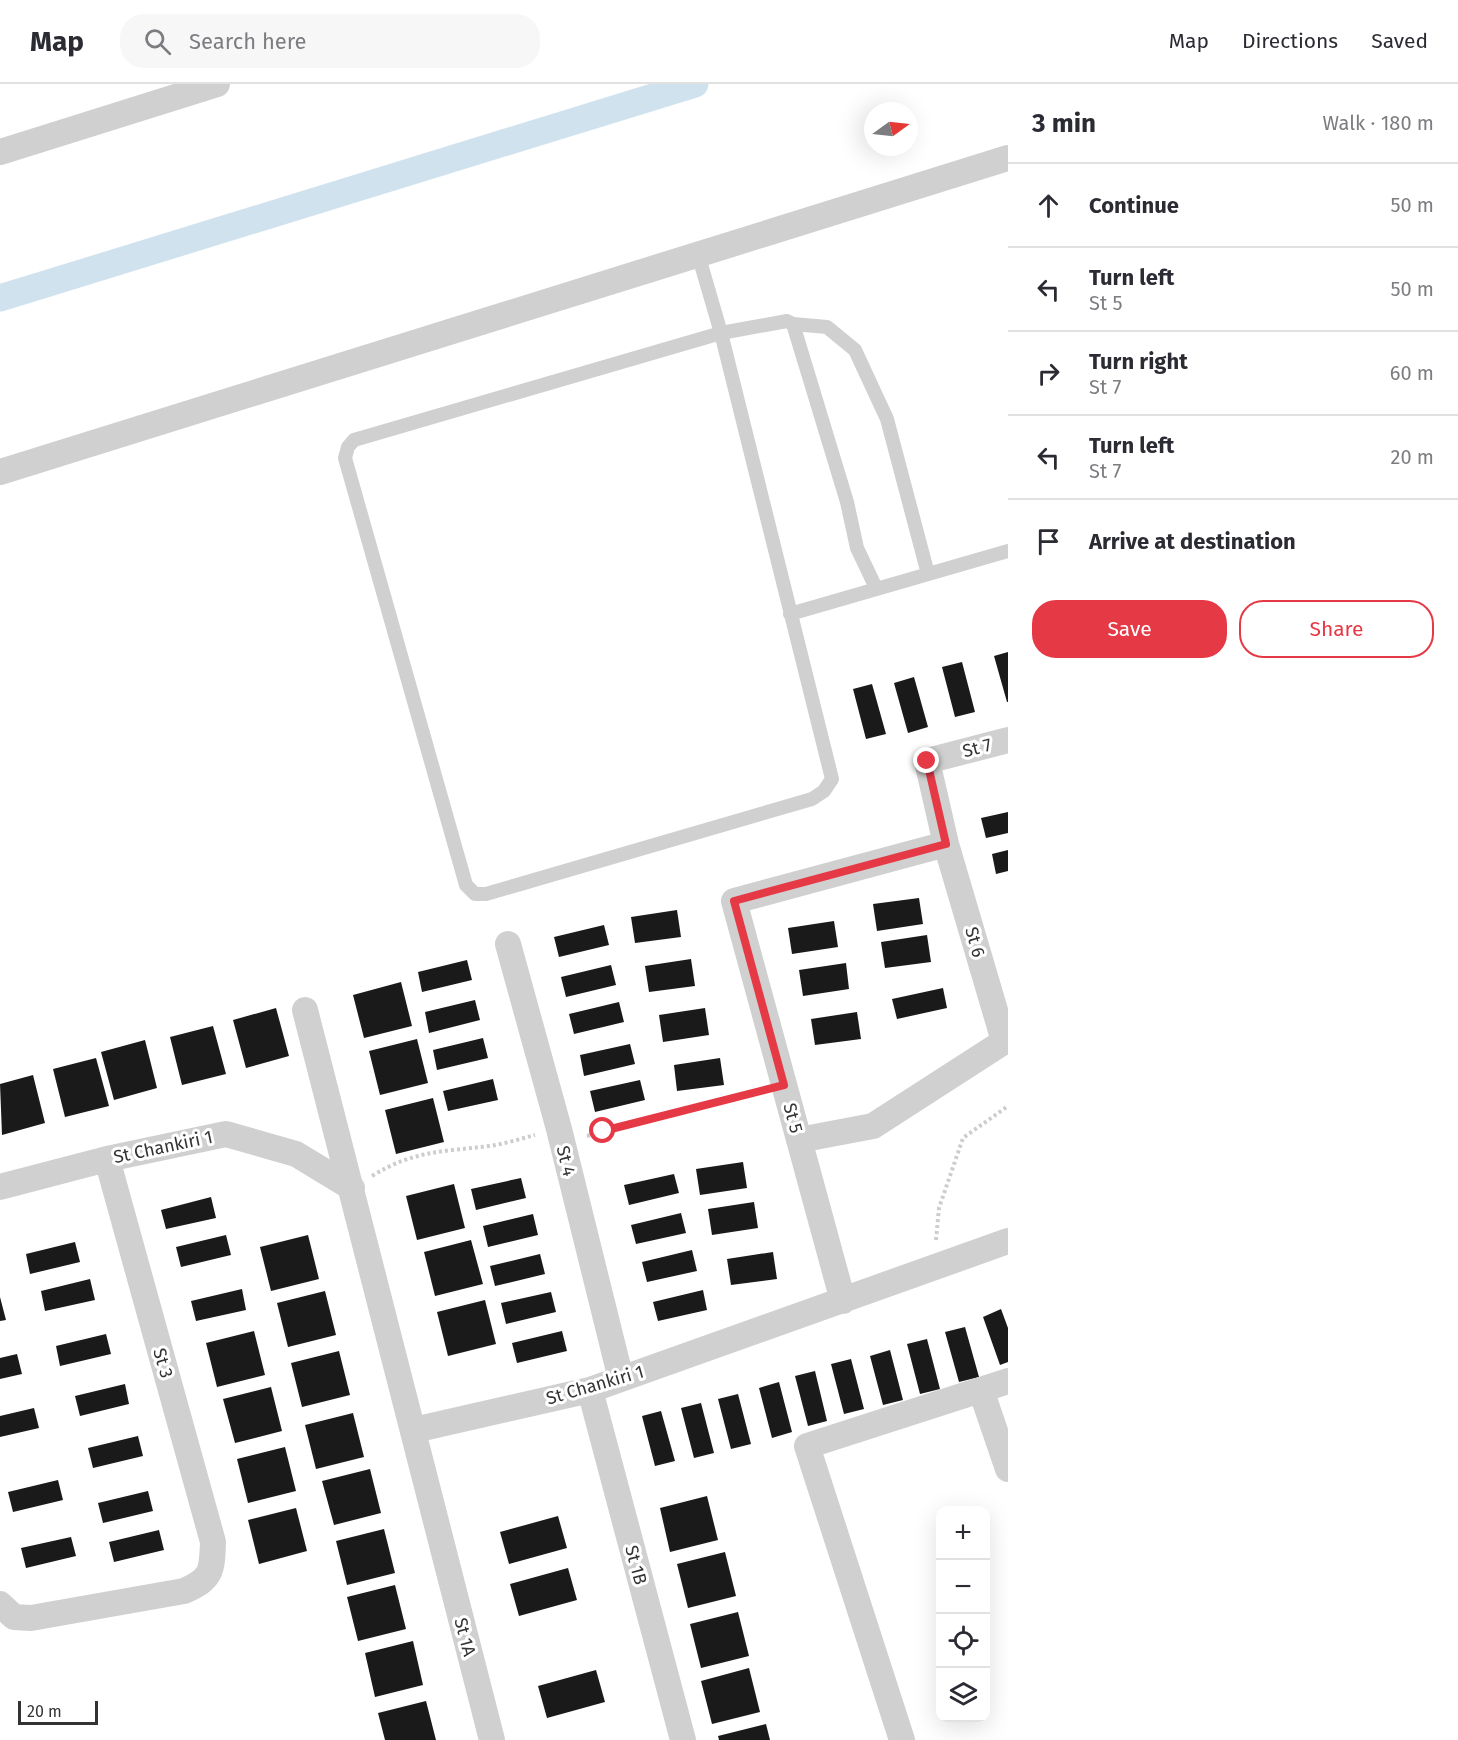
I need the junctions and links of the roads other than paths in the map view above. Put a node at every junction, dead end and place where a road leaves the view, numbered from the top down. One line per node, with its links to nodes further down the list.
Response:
1 (217, 84): 2 (street)
2 (0, 152)
3 (1008, 158): 4 (street)
4 (698, 254): 6 (lane); 7 (street)
5 (793, 324): 6 (lane); 9 (lane); 10 (lane)
6 (721, 333): 11 (lane); 11 (lane)
7 (0, 472)
8 (1008, 551): 9 (lane)
9 (928, 574): 10 (lane)
10 (876, 588): 11 (lane)
11 (790, 614)
12 (1008, 740): 13 (street, St 7)
13 (946, 844): 16 (street, St 6); 17 (street, St 5)
14 (508, 944): 23 (street, St 4)
15 (305, 1010): 20 (street)
16 (1006, 1040): 17 (street)
17 (799, 1140): 22 (street, St 5)
18 (106, 1159): 19 (street, St Chankiri 1); 20 (street, St Chankiri 1); 29 (street, St 3)
19 (0, 1187)
20 (352, 1188): 27 (street)
21 (1008, 1241): 22 (street, St Chankiri 1)
22 (843, 1301): 23 (street, St Chankiri 1)
23 (621, 1379): 25 (street, St Chankiri 1)
24 (1008, 1381): 26 (street)
25 (590, 1390): 27 (street, St Chankiri 1); 31 (street, St 1B)
26 (981, 1390): 28 (street); 32 (street)
27 (414, 1430): 30 (street, St 1A)
28 (1008, 1469)
29 (2, 1606)
30 (492, 1740)
31 (683, 1740)
32 (902, 1740)

